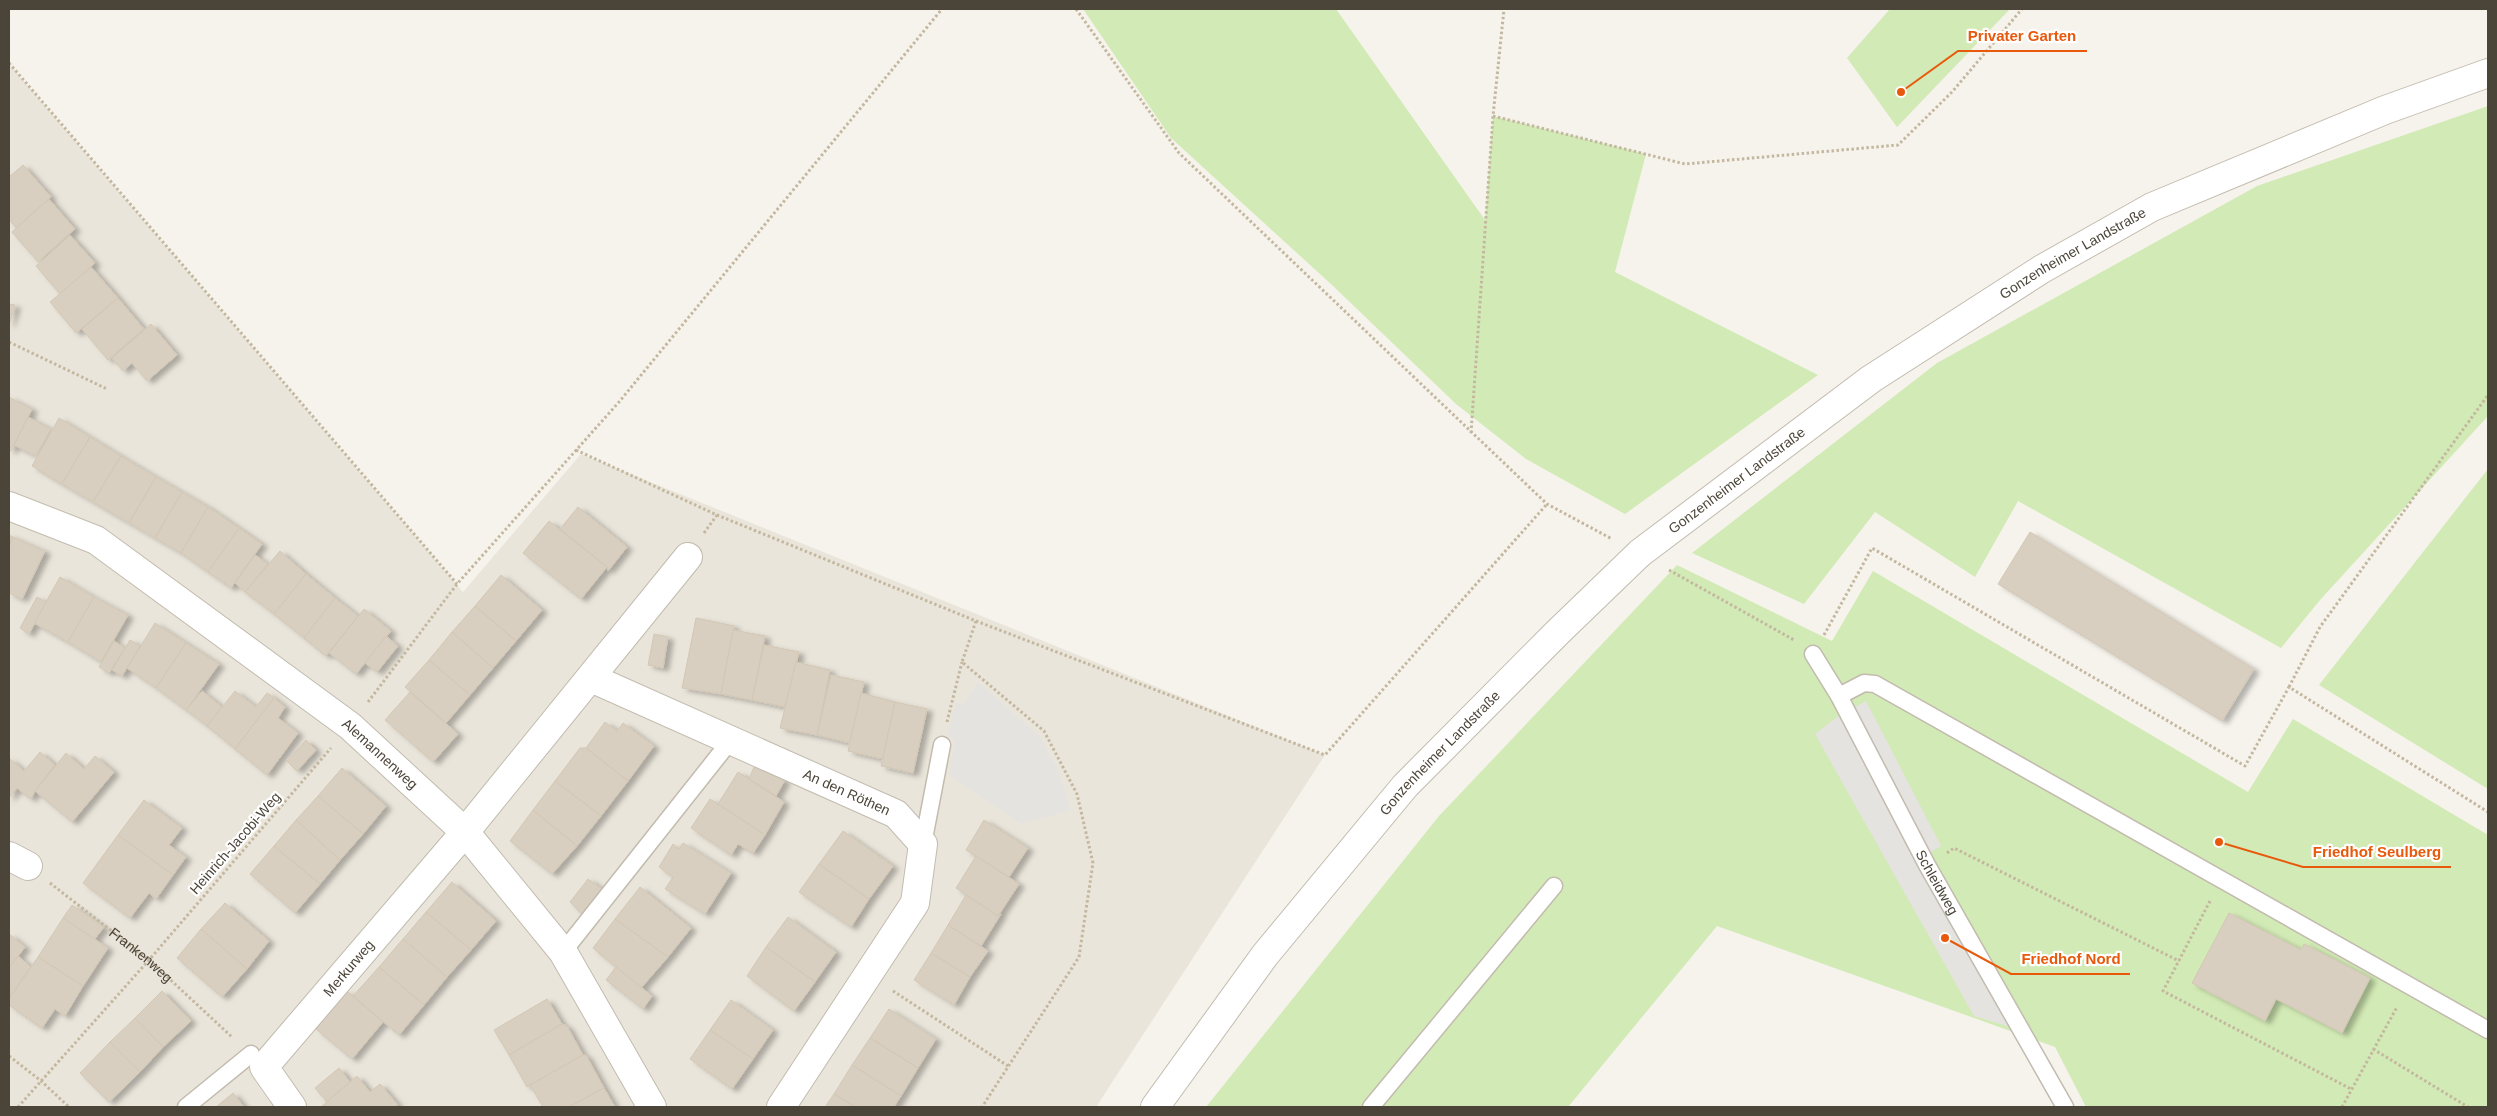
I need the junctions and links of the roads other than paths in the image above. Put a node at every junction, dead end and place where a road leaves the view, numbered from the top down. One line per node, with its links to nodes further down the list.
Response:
1 (2488, 73): 19 (street, Gonzenheimer Landstraße)
2 (9, 506): 9 (street, Alemannenweg)
3 (688, 556): 5 (street)
4 (1813, 654): 6 (lane, Schleidweg)
5 (591, 678): 7 (street, An den Röthen); 9 (street)
6 (1839, 696): 13 (lane); 21 (lane, Schleidweg)
7 (731, 740): 10 (street, An den Röthen); 12 (lane)
8 (942, 744): 10 (lane)
9 (465, 832): 12 (street, Alemannenweg); 16 (street, Merkurweg)
10 (924, 844): 18 (street)
11 (1554, 886): 20 (lane)
12 (563, 952): 17 (street, Alemannenweg)
13 (2488, 1030)
14 (251, 1054): 15 (lane)
15 (186, 1107)
16 (292, 1107)
17 (652, 1107)
18 (781, 1107)
19 (1155, 1107)
20 (1371, 1107)
21 (2065, 1107)

